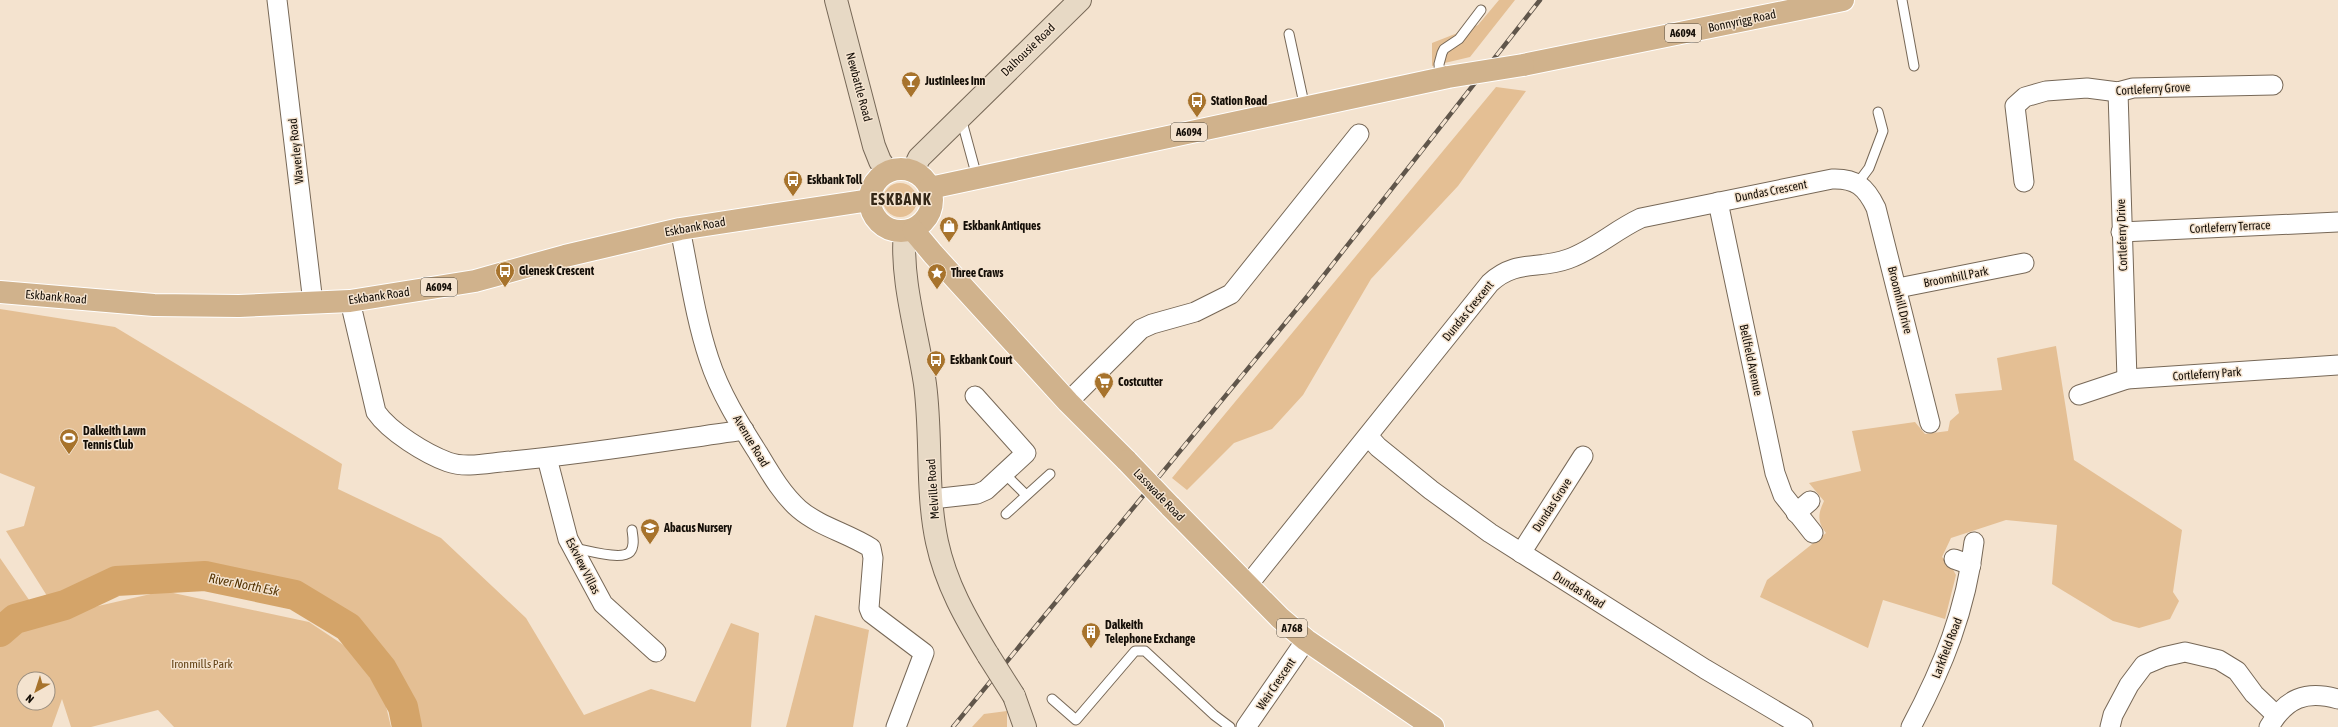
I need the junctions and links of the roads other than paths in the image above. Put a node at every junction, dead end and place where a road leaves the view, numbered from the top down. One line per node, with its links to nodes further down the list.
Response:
1 (277, 0): 32 (street, Waverley Road)
2 (836, 0): 16 (main road, Newbattle Road)
3 (1080, 0): 14 (main road, Dalhousie Road)
4 (1844, 0): 9 (main road, Bonnyrigg Road / A6094, bridge)
5 (1902, 0): 8 (lane)
6 (1481, 10): 9 (lane)
7 (1289, 34): 12 (lane)
8 (1914, 66)
9 (1444, 78): 12 (main road, A6094)
10 (2272, 85): 11 (street, Cortleferry Grove)
11 (2118, 92): 19 (street, Cortleferry Grove); 27 (street, Cortleferry Drive)
12 (1305, 108): 18 (main road, A6094)
13 (1878, 112): 20 (lane)
14 (961, 117): 17 (main road, Dalhousie Road); 18 (lane)
15 (1359, 134): 37 (street)
16 (887, 171): 17 (main road); 22 (main road)
17 (913, 171): 21 (main road)
18 (977, 177): 21 (main road, A6094)
19 (2024, 182)
20 (1857, 184): 23 (street, Dundas Crescent); 29 (street, Broomhill Drive)
21 (930, 188): 26 (main road)
22 (870, 200): 25 (main road, Eskbank Road / A6094); 26 (main road)
23 (1718, 202): 40 (street, Dundas Crescent); 49 (street, Bellfield Avenue)
24 (2338, 222): 27 (street, Cortleferry Terrace)
25 (680, 229): 31 (main road, Eskbank Road / A6094); 39 (street, Avenue Road)
26 (909, 231): 37 (main road, Lasswade Road / A768); 46 (main road, Melville Road)
27 (2121, 232): 34 (street, Cortleferry Drive)
28 (2018, 269): 29 (street, Broomhill Park)
29 (1898, 288): 38 (street, Broomhill Drive)
30 (0, 292): 32 (main road, Eskbank Road / A6094)
31 (350, 301): 32 (main road, Eskbank Road / A6094); 42 (street)
32 (312, 303)
33 (2338, 365): 34 (street, Cortleferry Park)
34 (2127, 379): 35 (street, Cortleferry Park)
35 (2079, 395)
36 (975, 396): 43 (street)
37 (1068, 402): 53 (main road, Lasswade Road / A768, bridge)
38 (1930, 423)
39 (744, 430): 42 (street); 59 (street, Avenue Road)
40 (1368, 436): 52 (street, Dundas Road); 53 (street, Dundas Crescent)
41 (1584, 456): 52 (street, Dundas Grove)
42 (547, 458): 51 (street, Eskview Villas)
43 (1004, 473): 45 (lane); 46 (street)
44 (1050, 474): 45 (lane)
45 (1026, 495): 47 (lane)
46 (932, 499): 60 (main road, Melville Road, bridge)
47 (1006, 514)
48 (632, 530): 51 (lane)
49 (1813, 533)
50 (1974, 542): 65 (street, Larkfield Road)
51 (573, 548): 55 (street, Eskview Villas)
52 (1521, 553): 64 (street, Dundas Road)
53 (1248, 585): 54 (main road, Lasswade Road / A768)
54 (1306, 640): 62 (street, Weir Crescent); 63 (main road, Lasswade Road / A768)
55 (656, 652)
56 (1052, 699): 61 (lane)
57 (2338, 699): 58 (street)
58 (2273, 721): 66 (street)
59 (896, 727)
60 (1025, 727)
61 (1230, 727)
62 (1246, 727)
63 (1434, 727)
64 (1803, 727)
65 (1911, 727)
66 (2110, 727)

